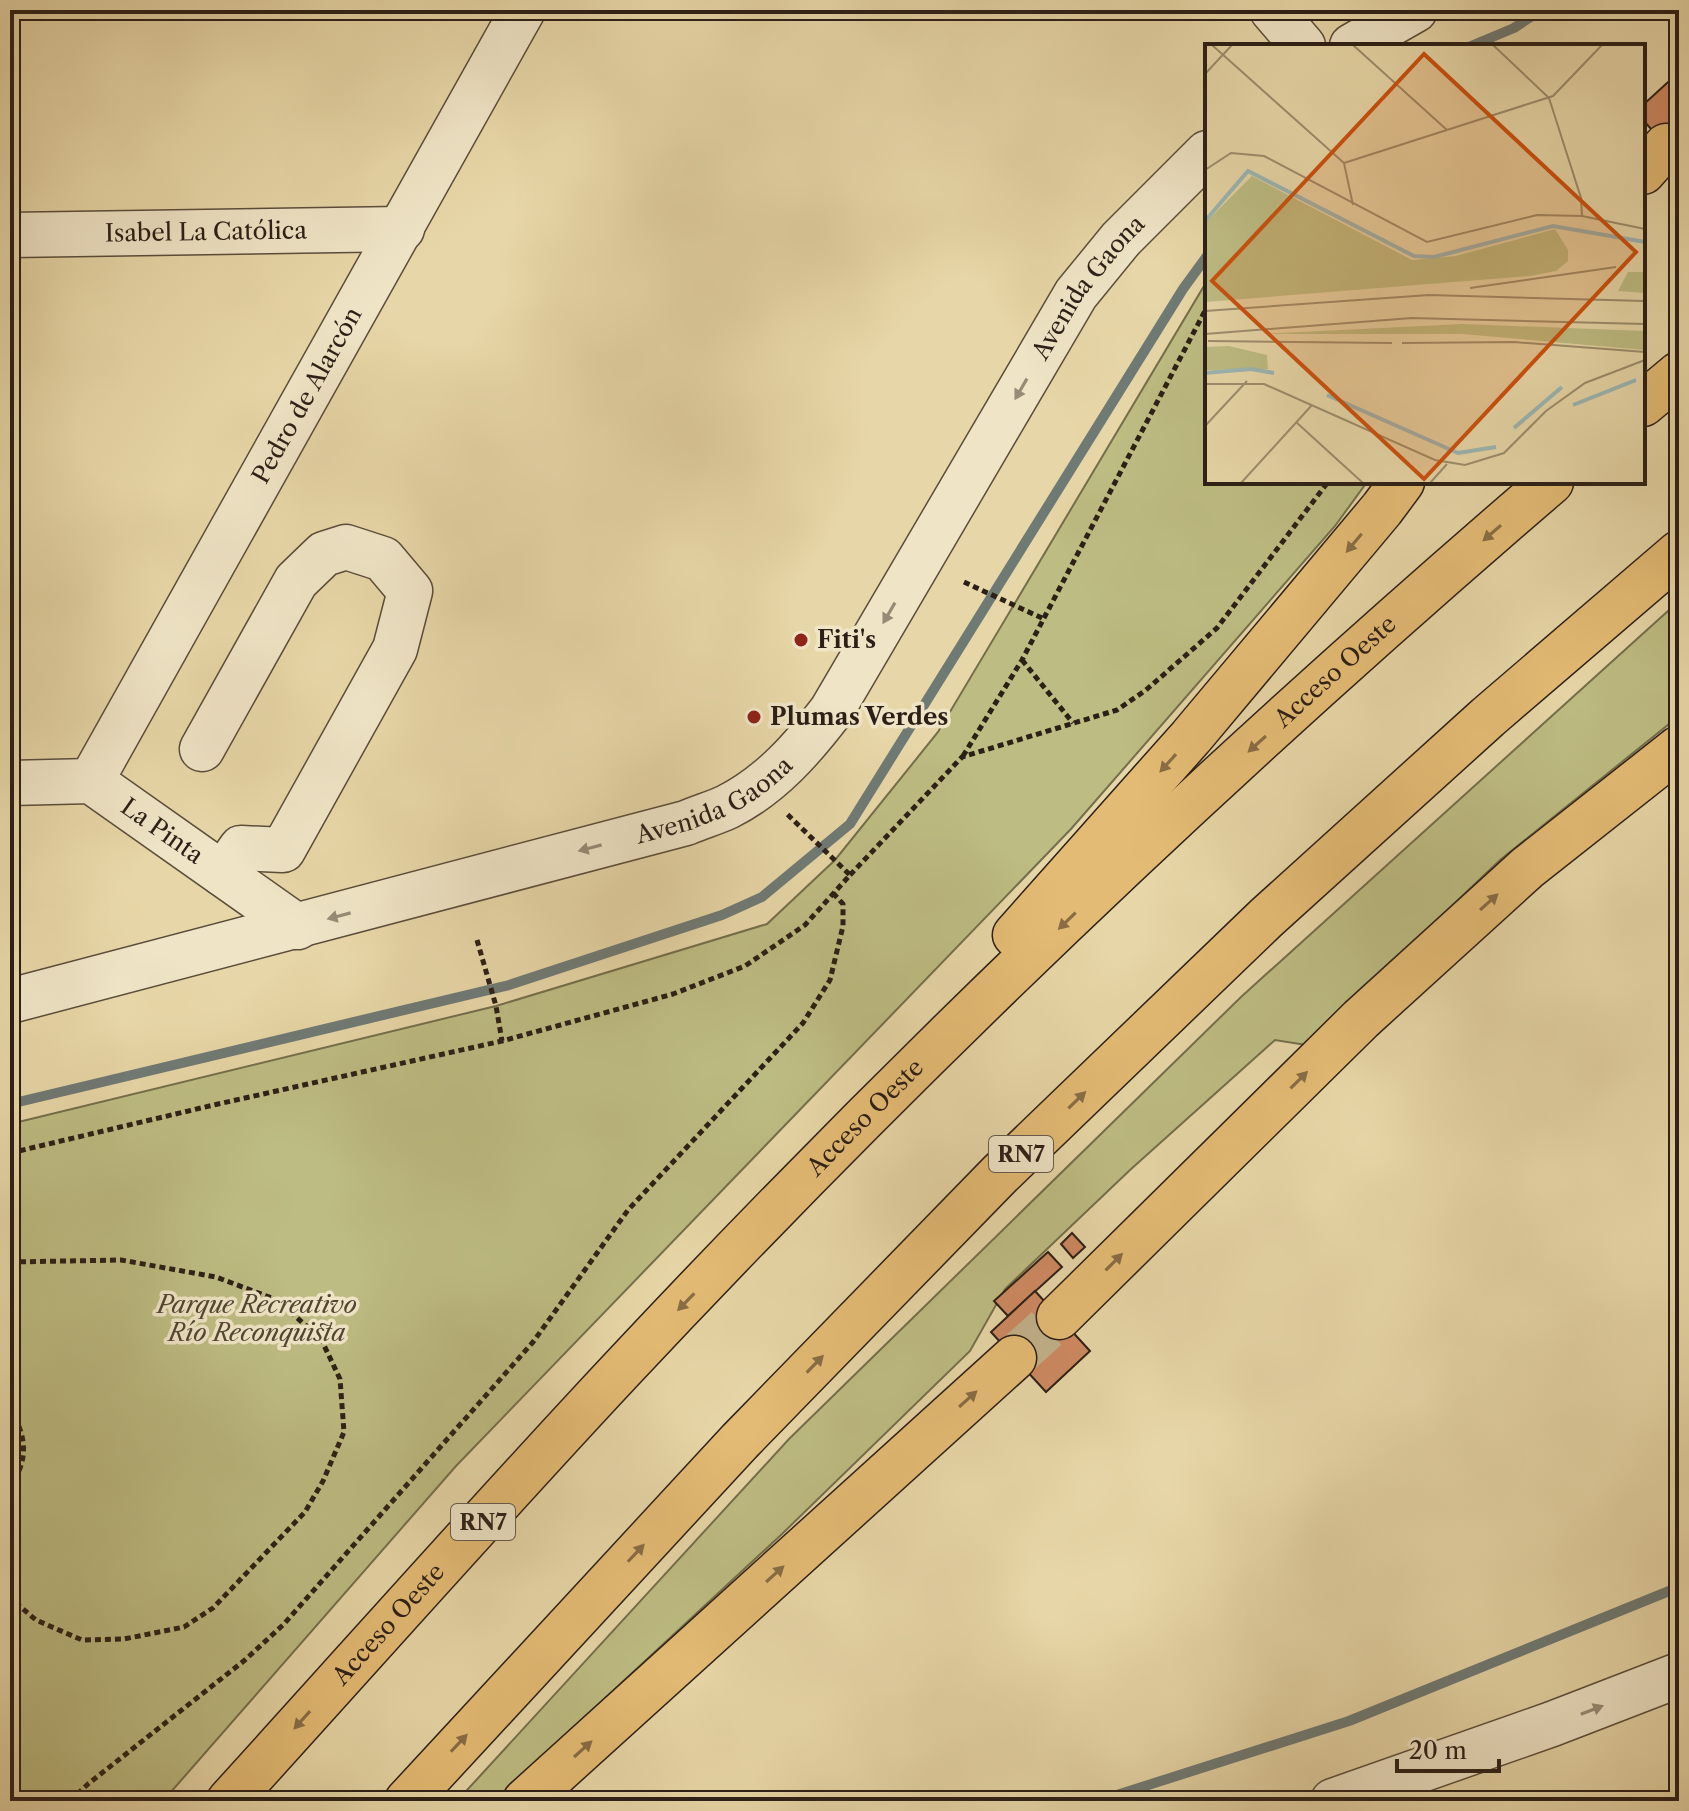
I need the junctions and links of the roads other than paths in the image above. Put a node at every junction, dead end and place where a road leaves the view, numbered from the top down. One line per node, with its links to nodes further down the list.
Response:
1 (523, 10): 7 (street, Pedro de Alarcón)
2 (1272, 10): 4 (street)
3 (1415, 10): 5 (street)
4 (1301, 44)
5 (1356, 44)
6 (1205, 155): 19 (street, Avenida Gaona, one-way to 19)
7 (402, 229): 8 (street, Isabel La Católica); 16 (street, Pedro de Alarcón)
8 (10, 235)
9 (1679, 374): 10 (highway)
10 (1645, 402)
11 (1401, 484): 21 (highway, one-way to 21)
12 (1549, 484): 21 (highway, Acceso Oeste / RN7, one-way to 21)
13 (1679, 553): 26 (highway, RN7, one-way to 13)
14 (1679, 748): 22 (highway, one-way to 14)
15 (202, 749): 18 (street)
16 (91, 781): 17 (street); 18 (street, La Pinta)
17 (10, 783)
18 (223, 874): 19 (street, La Pinta)
19 (298, 927): 20 (street, Avenida Gaona)
20 (10, 1001)
21 (740, 1246): 25 (highway, Acceso Oeste / RN7, one-way to 25)
22 (1059, 1317)
23 (1014, 1358): 27 (highway, one-way to 23)
24 (1679, 1675): 28 (street, one-way to 24)
25 (229, 1801)
26 (407, 1801)
27 (525, 1801)
28 (1333, 1801)

